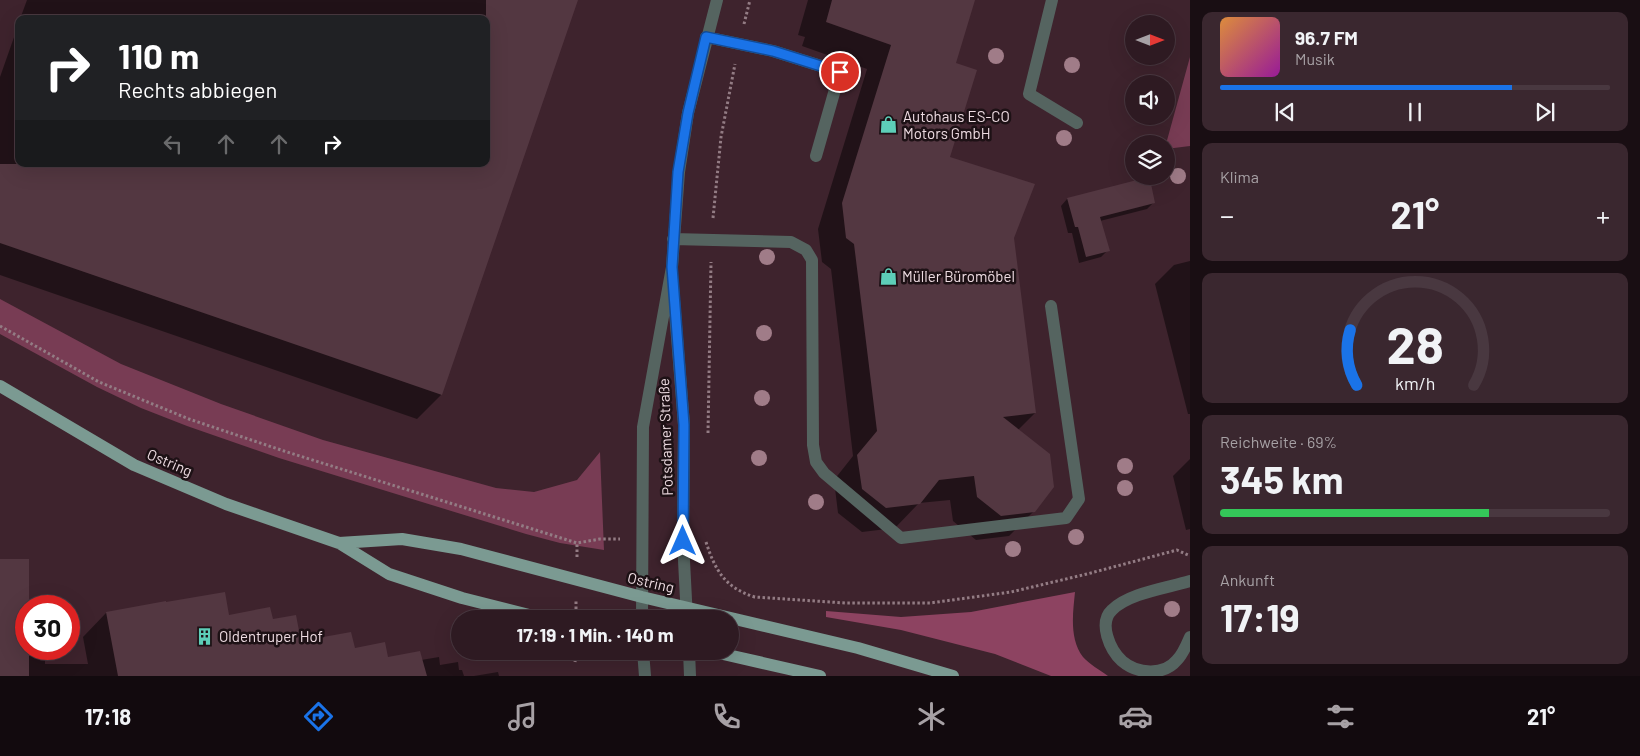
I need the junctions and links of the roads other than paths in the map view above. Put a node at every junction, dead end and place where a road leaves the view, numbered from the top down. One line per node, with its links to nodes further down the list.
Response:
1 (717, 0): 3 (street, Potsdamer Straße)
2 (1052, 0): 4 (street)
3 (706, 37): 5 (street); 6 (street, Potsdamer Straße)
4 (1077, 122)
5 (816, 156)
6 (673, 239): 7 (street, Potsdamer Straße); 8 (street)
7 (672, 267): 12 (street, Potsdamer Straße); 16 (street, Potsdamer Straße)
8 (1051, 306)
9 (0, 386): 10 (main road, Ostring)
10 (339, 543): 12 (main road, Ostring); 13 (main road, Ostring)
11 (1190, 581): 18 (street)
12 (642, 597): 14 (street, Potsdamer Straße); 15 (main road, Ostring)
13 (509, 610)
14 (642, 610)
15 (679, 610)
16 (687, 610)
17 (739, 624): 25 (main road, Ostring)
18 (1190, 637)
19 (739, 658): 24 (main road)
20 (643, 660): 22 (street)
21 (689, 660): 23 (street)
22 (644, 676)
23 (690, 676)
24 (820, 676)
25 (953, 676)

